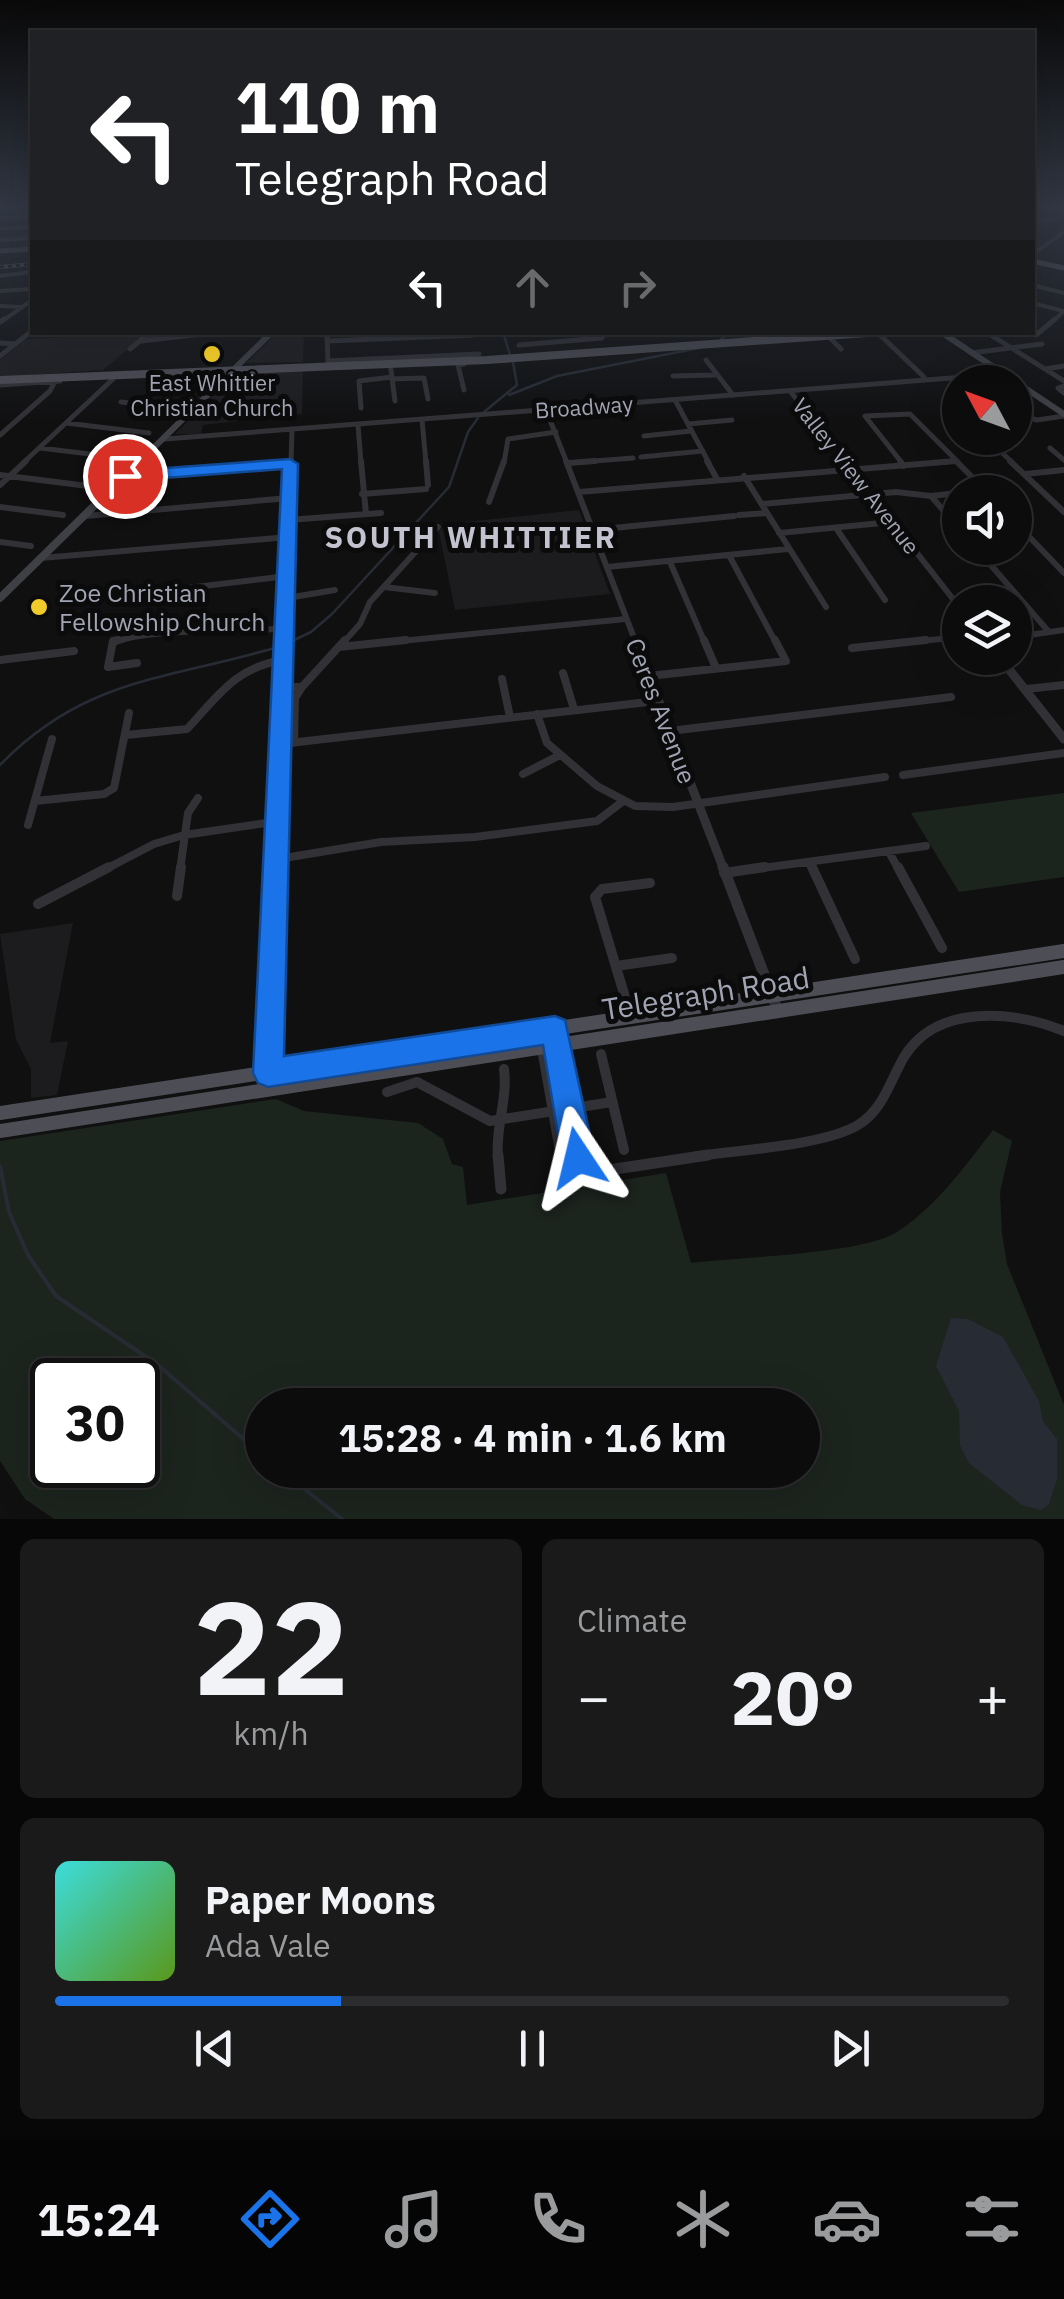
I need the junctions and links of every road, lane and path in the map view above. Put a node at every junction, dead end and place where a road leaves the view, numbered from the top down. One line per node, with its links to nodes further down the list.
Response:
1 (1035, 286): 4 (street)
2 (30, 289): 3 (street)
3 (0, 291)
4 (1064, 293)
5 (30, 302): 8 (street)
6 (1035, 304): 9 (street)
7 (0, 306): 8 (street)
8 (23, 307): 10 (street)
9 (1062, 309): 24 (street)
10 (1, 322)
11 (30, 333): 29 (street)
12 (147, 335): 25 (street)
13 (212, 335): 25 (street)
14 (269, 335): 48 (main road)
15 (327, 335): 27 (street)
16 (452, 335): 27 (street)
17 (473, 335): 40 (street)
18 (563, 335): 26 (street)
19 (603, 335): 26 (street)
20 (826, 335): 31 (main road); 36 (street)
21 (880, 335): 52 (street)
22 (945, 335): 38 (main road)
23 (990, 335): 34 (street)
24 (1036, 335)
25 (141, 340): 35 (street)
26 (564, 340): 30 (street)
27 (328, 341): 44 (street)
28 (0, 343): 29 (street)
29 (15, 344): 39 (street)
30 (519, 344)
31 (700, 344): 33 (main road); 37 (main road)
32 (1042, 344): 34 (street)
33 (650, 346): 37 (main road); 41 (main road)
34 (1008, 347): 38 (street); 47 (street)
35 (130, 349)
36 (841, 349)
37 (620, 351): 41 (main road)
38 (971, 353): 45 (main road)
39 (0, 356)
40 (480, 356): 41 (main road); 43 (main road); 44 (street); 59 (street)
41 (511, 357)
42 (706, 360): 51 (street)
43 (390, 362): 44 (main road); 53 (street)
44 (328, 363): 48 (main road)
45 (989, 365)
46 (1064, 366): 47 (street)
47 (1046, 369): 58 (street)
48 (234, 370): 49 (main road); 68 (main road)
49 (140, 376): 54 (main road); 55 (street)
50 (673, 376): 51 (street)
51 (716, 376): 62 (street)
52 (924, 377)
53 (392, 378): 63 (street); 65 (street); 67 (street)
54 (56, 379): 55 (street); 57 (main road); 80 (street)
55 (113, 379): 74 (street)
56 (942, 379): 60 (street, Broadway)
57 (0, 383)
58 (1064, 387)
59 (464, 390)
60 (790, 391): 62 (street, Broadway); 92 (street, Valley View Avenue)
61 (1032, 393): 70 (main road)
62 (733, 396): 64 (street, Broadway)
63 (428, 398)
64 (674, 400): 69 (street, Broadway); 76 (street)
65 (395, 401)
66 (120, 402): 68 (street)
67 (361, 408)
68 (192, 410): 82 (main road)
69 (546, 410): 72 (street, Broadway); 79 (street, Ceres Avenue)
70 (1064, 415): 71 (street)
71 (1032, 418)
72 (422, 420): 75 (street, Broadway); 106 (street)
73 (732, 420): 76 (street)
74 (66, 424): 78 (street); 83 (street)
75 (358, 425): 77 (street, Broadway); 106 (street)
76 (689, 428): 81 (street); 85 (street)
77 (292, 430): 82 (street, Broadway); 91 (street)
78 (148, 432)
79 (556, 432): 90 (street, Ceres Avenue); 110 (street)
80 (0, 435)
81 (644, 436)
82 (164, 438): 99 (main road)
83 (40, 448): 87 (street); 98 (street)
84 (1050, 448): 88 (street)
85 (703, 451): 90 (street); 101 (street)
86 (1004, 455): 95 (street)
87 (123, 458)
88 (1064, 460)
89 (956, 461): 93 (street); 93 (street); 97 (street)
90 (569, 463): 104 (street, Ceres Avenue)
91 (290, 464): 99 (street); 109 (street)
92 (850, 466): 93 (street); 100 (street); 105 (street, Valley View Avenue)
93 (904, 466)
94 (1064, 470): 95 (street)
95 (1024, 474): 115 (street)
96 (0, 475): 98 (street)
97 (970, 475)
98 (10, 476): 102 (street); 103 (street)
99 (125, 476): 103 (main road)
100 (744, 476): 101 (street); 111 (street)
101 (716, 480): 104 (street)
102 (0, 485)
103 (112, 489): 119 (main road)
104 (579, 492): 124 (street, Ceres Avenue)
105 (872, 493): 108 (street); 111 (street); 121 (street, Valley View Avenue)
106 (362, 494): 117 (street)
107 (942, 495): 108 (street)
108 (930, 496): 113 (street)
109 (288, 498): 119 (street); 120 (street)
110 (489, 502)
111 (762, 504): 116 (street)
112 (0, 506): 118 (street)
113 (942, 510)
114 (382, 512): 117 (street)
115 (1064, 512)
116 (766, 513): 124 (street); 125 (street)
117 (366, 514): 120 (street)
118 (63, 515)
119 (85, 516): 132 (main road)
120 (288, 520): 126 (street)
121 (892, 522): 123 (street); 138 (street, Valley View Avenue)
122 (438, 527): 139 (street)
123 (836, 528): 125 (street); 145 (street)
124 (593, 530): 135 (street, Ceres Avenue)
125 (780, 532): 130 (street)
126 (288, 537): 132 (street); 137 (street)
127 (1032, 540): 136 (street)
128 (0, 542): 129 (street)
129 (30, 546)
130 (788, 548): 131 (street); 146 (street)
131 (730, 556): 133 (street); 159 (street)
132 (41, 558): 143 (main road)
133 (670, 562): 135 (street); 159 (street)
134 (991, 565): 150 (street)
135 (607, 567): 147 (street, Ceres Avenue)
136 (1064, 573)
137 (286, 576): 142 (street); 144 (street)
138 (942, 585)
139 (384, 587): 141 (street); 153 (street)
140 (335, 590): 144 (street)
141 (435, 593)
142 (120, 596)
143 (0, 598)
144 (287, 598): 148 (street)
145 (884, 600)
146 (826, 606)
147 (626, 619): 153 (street); 162 (street, Ceres Avenue)
148 (284, 628): 156 (street); 158 (street)
149 (1064, 630): 150 (street)
150 (1049, 632): 151 (street)
151 (1032, 634)
152 (942, 639): 154 (street)
153 (339, 648): 166 (street)
154 (852, 648)
155 (74, 651): 157 (street)
156 (284, 651): 165 (street); 175 (street)
157 (0, 660)
158 (138, 663)
159 (716, 668): 162 (street)
160 (563, 673): 170 (street)
161 (1014, 675): 167 (street)
162 (649, 676): 169 (street, Ceres Avenue)
163 (502, 679): 173 (street)
164 (1064, 684): 167 (street)
165 (283, 687): 166 (street); 179 (street)
166 (302, 687): 178 (street)
167 (1026, 689): 177 (street)
168 (951, 698): 174 (street)
169 (657, 700): 170 (street); 174 (street, Ceres Avenue)
170 (574, 710): 172 (street)
171 (129, 713): 175 (street)
172 (537, 714): 173 (street); 181 (street)
173 (510, 717): 178 (street)
174 (670, 731): 188 (street, Ceres Avenue)
175 (126, 735): 186 (street)
176 (52, 740): 186 (street)
177 (1064, 740)
178 (294, 743): 179 (street)
179 (282, 744): 189 (street)
180 (1064, 753): 183 (street)
181 (560, 754): 182 (street); 187 (street)
182 (523, 774)
183 (903, 775)
184 (885, 778): 188 (street)
185 (198, 798): 191 (street)
186 (35, 801): 190 (street)
187 (622, 802): 188 (street); 194 (street)
188 (696, 804): 196 (street, Ceres Avenue)
189 (280, 821): 191 (street); 194 (street)
190 (28, 825)
191 (184, 835): 198 (street); 199 (street)
192 (926, 846): 193 (street)
193 (888, 852): 195 (street); 200 (street)
194 (278, 860): 212 (street)
195 (809, 862): 196 (street); 203 (street)
196 (724, 873): 206 (street, Ceres Avenue)
197 (650, 883): 204 (street)
198 (177, 896)
199 (38, 904)
200 (942, 948)
201 (1064, 951): 206 (main road, Telegraph Road)
202 (672, 958): 204 (street)
203 (855, 959)
204 (616, 966): 207 (street)
205 (1064, 967): 206 (main road, Telegraph Road)
206 (775, 1004): 207 (main road, Telegraph Road); 209 (main road, Telegraph Road)
207 (632, 1018): 209 (main road, Telegraph Road)
208 (1064, 1030): 221 (street)
209 (548, 1038): 212 (main road, Telegraph Road); 215 (street); 216 (street)
210 (601, 1054): 214 (street)
211 (504, 1069): 218 (street)
212 (268, 1080): 217 (main road, Telegraph Road); 219 (main road, Telegraph Road)
213 (387, 1092): 218 (street)
214 (612, 1102): 215 (street); 220 (street)
215 (570, 1109): 216 (street); 221 (street)
216 (552, 1112): 218 (street); 221 (street)
217 (0, 1113)
218 (500, 1122): 222 (street)
219 (0, 1131)
220 (624, 1150)
221 (569, 1176)
222 (500, 1189)

